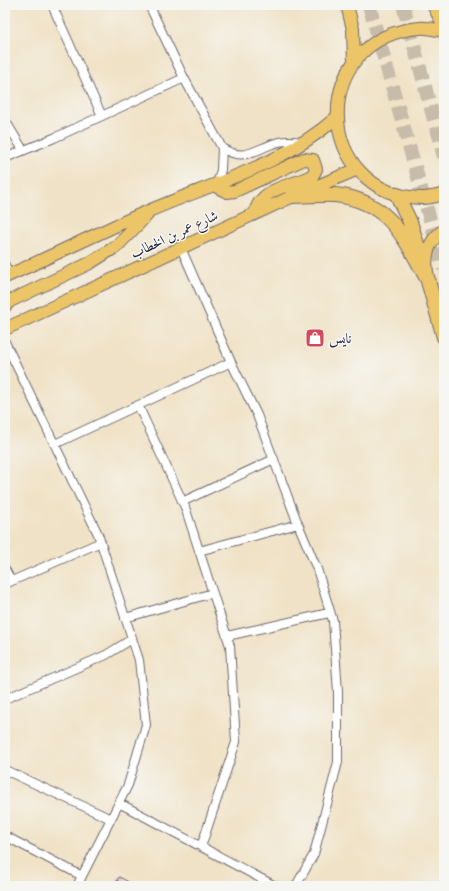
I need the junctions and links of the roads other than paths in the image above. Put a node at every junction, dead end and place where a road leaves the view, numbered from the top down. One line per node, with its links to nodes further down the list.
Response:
1 (52, 5): 9 (street)
2 (149, 5): 8 (street)
3 (347, 5): 7 (main road)
4 (433, 5): 5 (main road)
5 (444, 26)
6 (444, 31): 7 (main road)
7 (354, 62): 10 (main road)
8 (184, 78): 9 (street); 13 (street)
9 (102, 116): 14 (street)
10 (337, 117): 12 (main road, شارع عمر بن الخطاب); 16 (main road)
11 (5, 120): 14 (street)
12 (304, 142): 13 (street); 17 (main road, شارع عمر بن الخطاب)
13 (222, 148): 17 (street)
14 (23, 150): 15 (street)
15 (5, 158)
16 (358, 169): 19 (main road); 20 (main road, شارع عمر بن الخطاب)
17 (216, 185): 21 (main road, شارع عمر بن الخطاب); 22 (main road)
18 (444, 194): 19 (main road)
19 (397, 195): 26 (highway)
20 (292, 196): 22 (main road, شارع عمر بن الخطاب); 26 (highway)
21 (152, 210): 25 (main road, شارع عمر بن الخطاب); 27 (main road)
22 (255, 213): 24 (main road, شارع عمر بن الخطاب)
23 (444, 230): 26 (main road)
24 (181, 248): 28 (main road, شارع عمر بن الخطاب); 31 (street)
25 (6, 272)
26 (429, 282): 29 (highway)
27 (5, 306)
28 (6, 327)
29 (444, 337)
30 (5, 342): 33 (street)
31 (231, 362): 32 (street); 34 (street)
32 (138, 405): 33 (street); 35 (street)
33 (54, 444): 37 (street)
34 (274, 460): 35 (street); 36 (street)
35 (182, 502): 38 (street)
36 (298, 524): 38 (street); 42 (street)
37 (101, 542): 40 (street); 43 (street)
38 (199, 551): 41 (street)
39 (5, 569): 40 (street)
40 (8, 583)
41 (213, 593): 43 (street); 44 (street)
42 (330, 613): 44 (street); 55 (street)
43 (125, 618): 45 (street)
44 (227, 636): 51 (street)
45 (132, 639): 46 (street); 48 (street)
46 (5, 699)
47 (5, 770): 49 (street)
48 (119, 803): 49 (street); 51 (street)
49 (111, 819): 52 (street)
50 (5, 836): 52 (street)
51 (202, 847): 54 (street)
52 (82, 876): 53 (street)
53 (77, 886)
54 (276, 886)
55 (296, 886)

